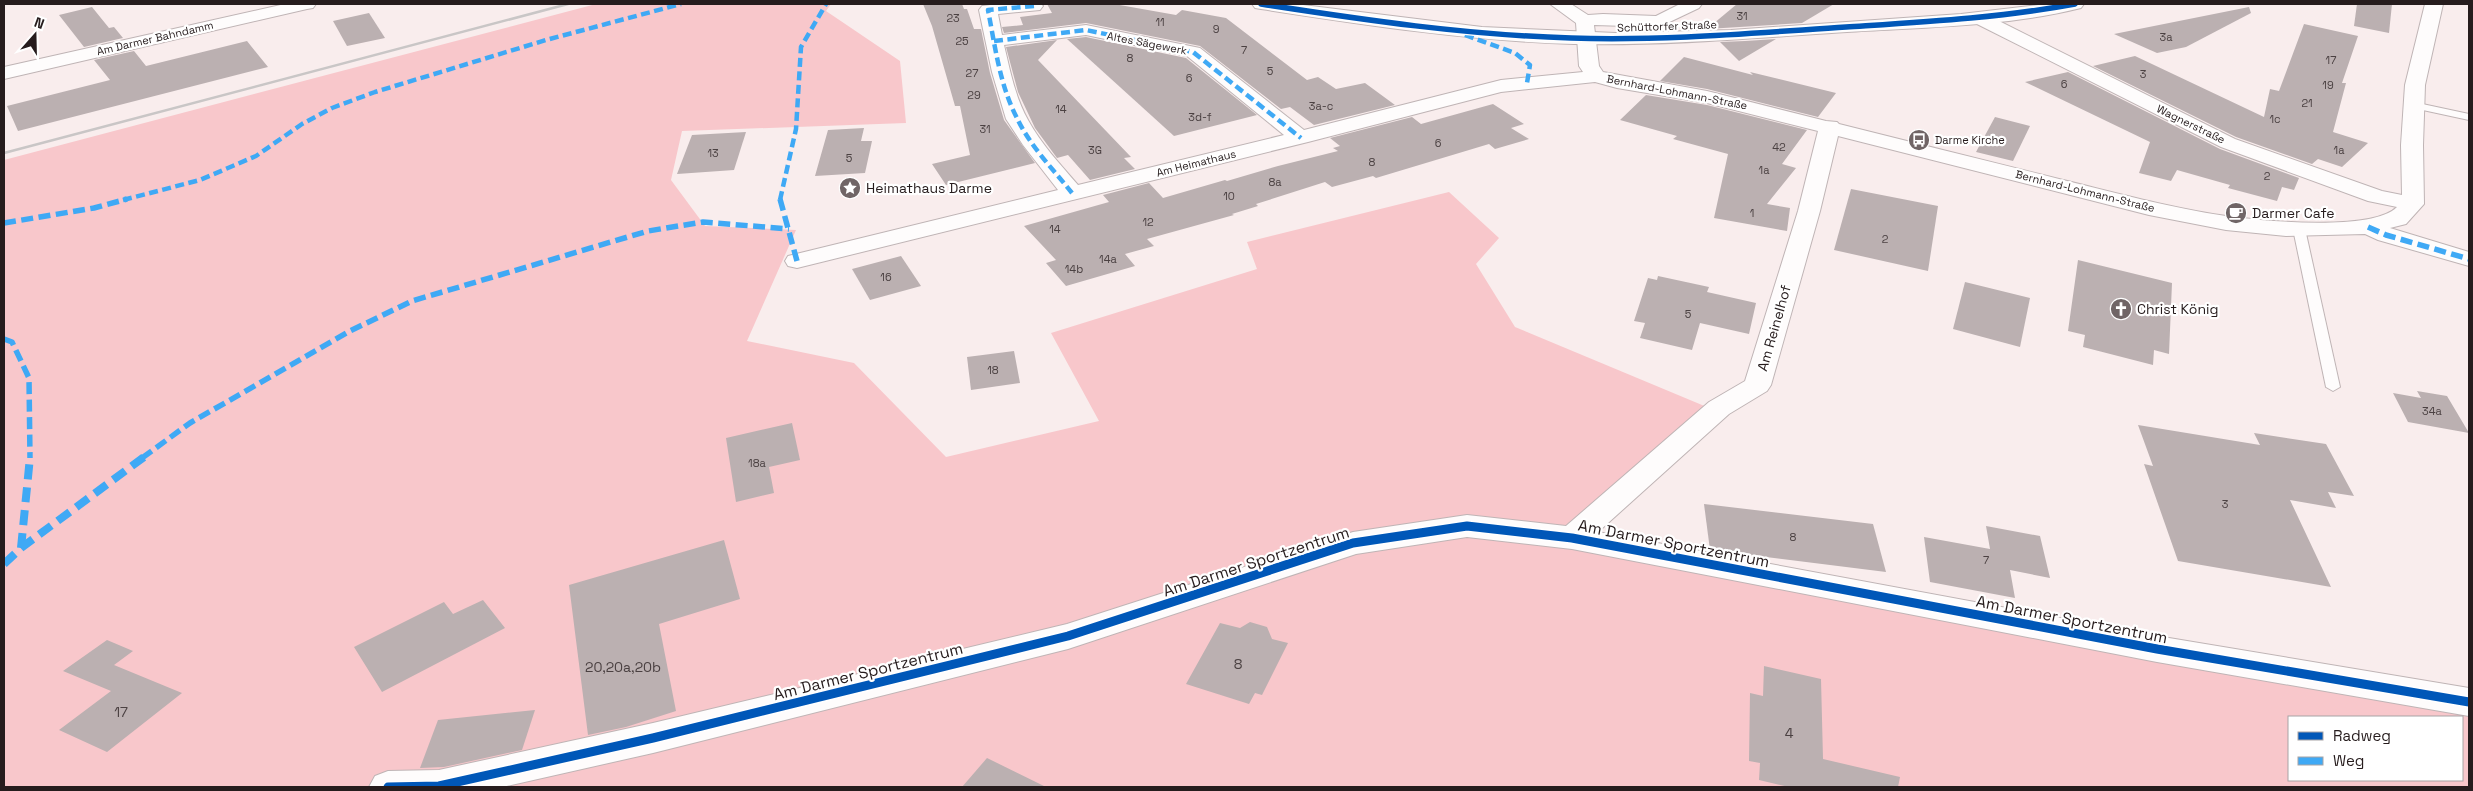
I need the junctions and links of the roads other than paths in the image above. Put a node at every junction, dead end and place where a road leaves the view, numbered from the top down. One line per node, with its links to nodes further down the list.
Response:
1 (307, 4): 11 (street, Am Darmer Bahndamm)
2 (1261, 4): 9 (street, Schüttorfer Straße)
3 (1559, 4): 9 (street)
4 (1693, 4): 9 (street)
5 (2075, 4): 8 (street, Schüttorfer Straße)
6 (2434, 4): 13 (street)
7 (1034, 6): 10 (street)
8 (1979, 18): 9 (street, Schüttorfer Straße); 18 (street, Wagnerstraße)
9 (1586, 30): 12 (street, Bernhard-Lohmann-Straße)
10 (994, 41): 16 (street, Altes Sägewerk); 17 (street)
11 (4, 73)
12 (1596, 76): 15 (street, Bernhard-Lohmann-Straße); 16 (street, Am Heimathaus)
13 (2413, 105): 14 (lane); 18 (street)
14 (2469, 117)
15 (1830, 126): 20 (street, Bernhard-Lohmann-Straße); 24 (street, Am Reinelhof)
16 (1302, 138): 17 (street, Am Heimathaus)
17 (1072, 193): 22 (street, Am Heimathaus)
18 (2413, 204): 19 (street, Bernhard-Lohmann-Straße)
19 (2368, 227): 20 (street, Bernhard-Lohmann-Straße); 21 (street)
20 (2299, 229): 23 (lane)
21 (2469, 259)
22 (797, 261)
23 (2333, 387)
24 (1572, 538): 25 (street, Am Darmer Sportzentrum); 26 (street, Am Darmer Sportzentrum)
25 (2469, 702)
26 (388, 787)

